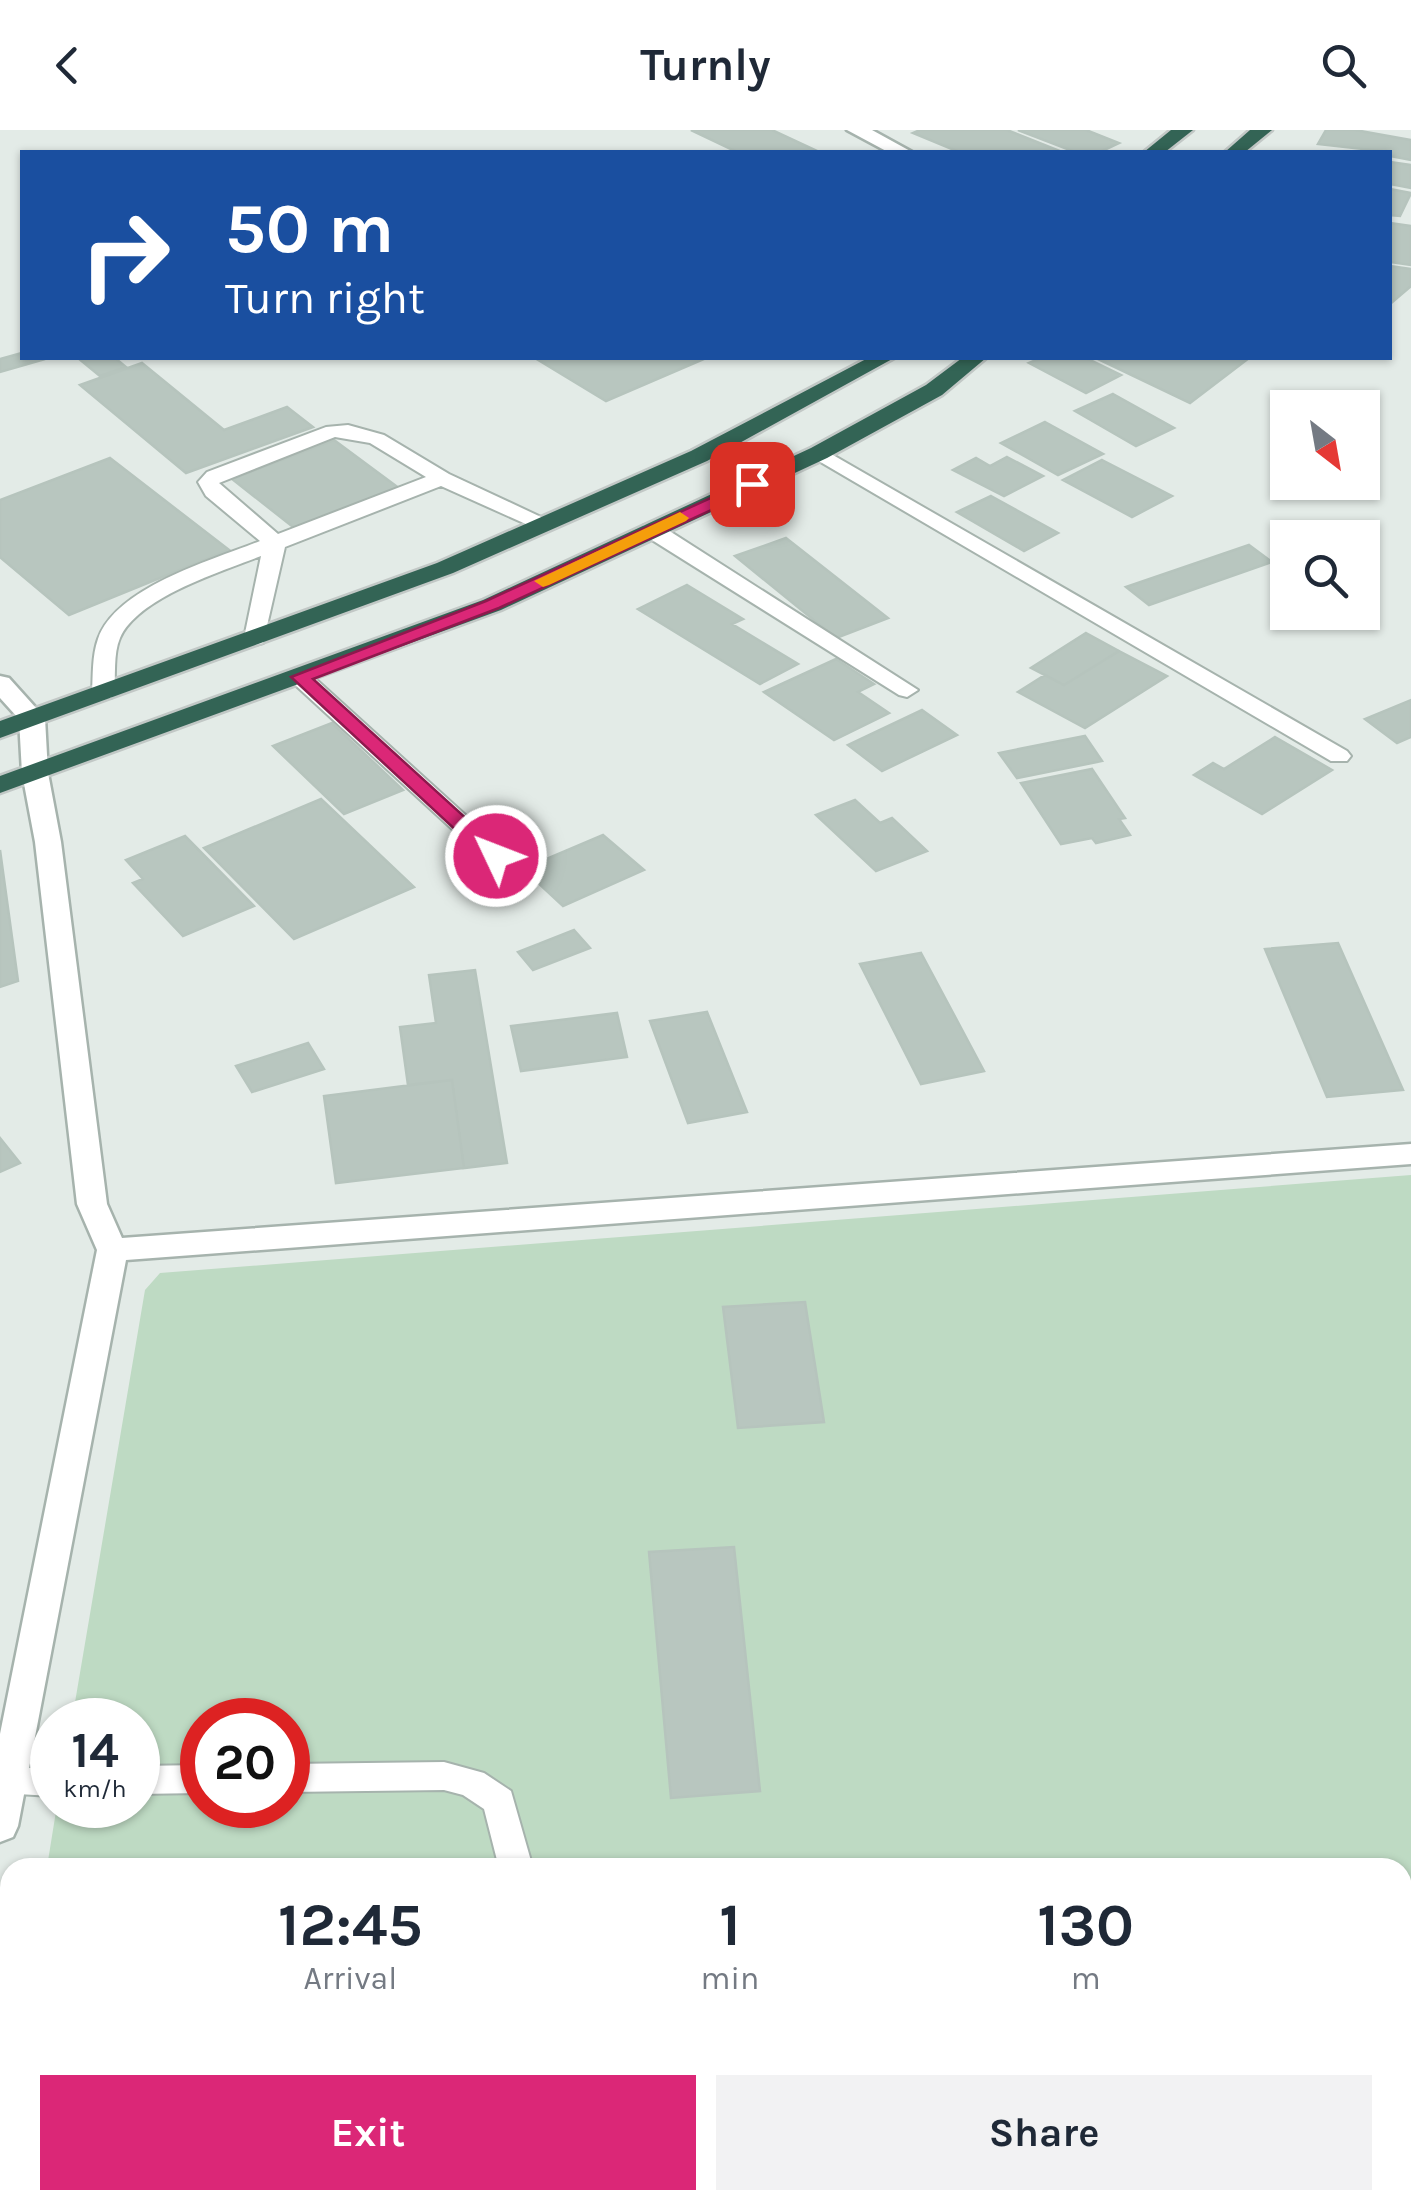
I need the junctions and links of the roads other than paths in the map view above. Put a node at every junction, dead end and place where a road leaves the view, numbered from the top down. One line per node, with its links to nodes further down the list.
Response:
1 (857, 130): 4 (street)
2 (1183, 130): 5 (highway)
3 (1262, 130): 6 (highway)
4 (898, 150)
5 (1157, 150)
6 (1237, 150)
7 (879, 360): 11 (highway)
8 (972, 360): 9 (highway)
9 (819, 453): 12 (highway); 21 (lane)
10 (442, 478): 11 (lane); 13 (lane); 13 (lane)
11 (545, 524): 14 (highway)
12 (652, 530): 15 (highway); 17 (lane)
13 (275, 543): 14 (lane); 18 (lane)
14 (255, 638): 18 (highway)
15 (300, 677): 22 (highway); 24 (lane)
16 (0, 683): 19 (street)
17 (907, 690)
18 (103, 693): 19 (highway)
19 (32, 718): 20 (highway); 22 (street)
20 (0, 730)
21 (1339, 756)
22 (34, 773): 23 (highway); 26 (street)
23 (0, 785)
24 (496, 856)
25 (1411, 1154): 26 (street)
26 (112, 1250): 28 (street)
27 (310, 1778): 31 (lane)
28 (8, 1782): 29 (lane); 30 (street)
29 (30, 1782)
30 (0, 1826)
31 (513, 1858)

